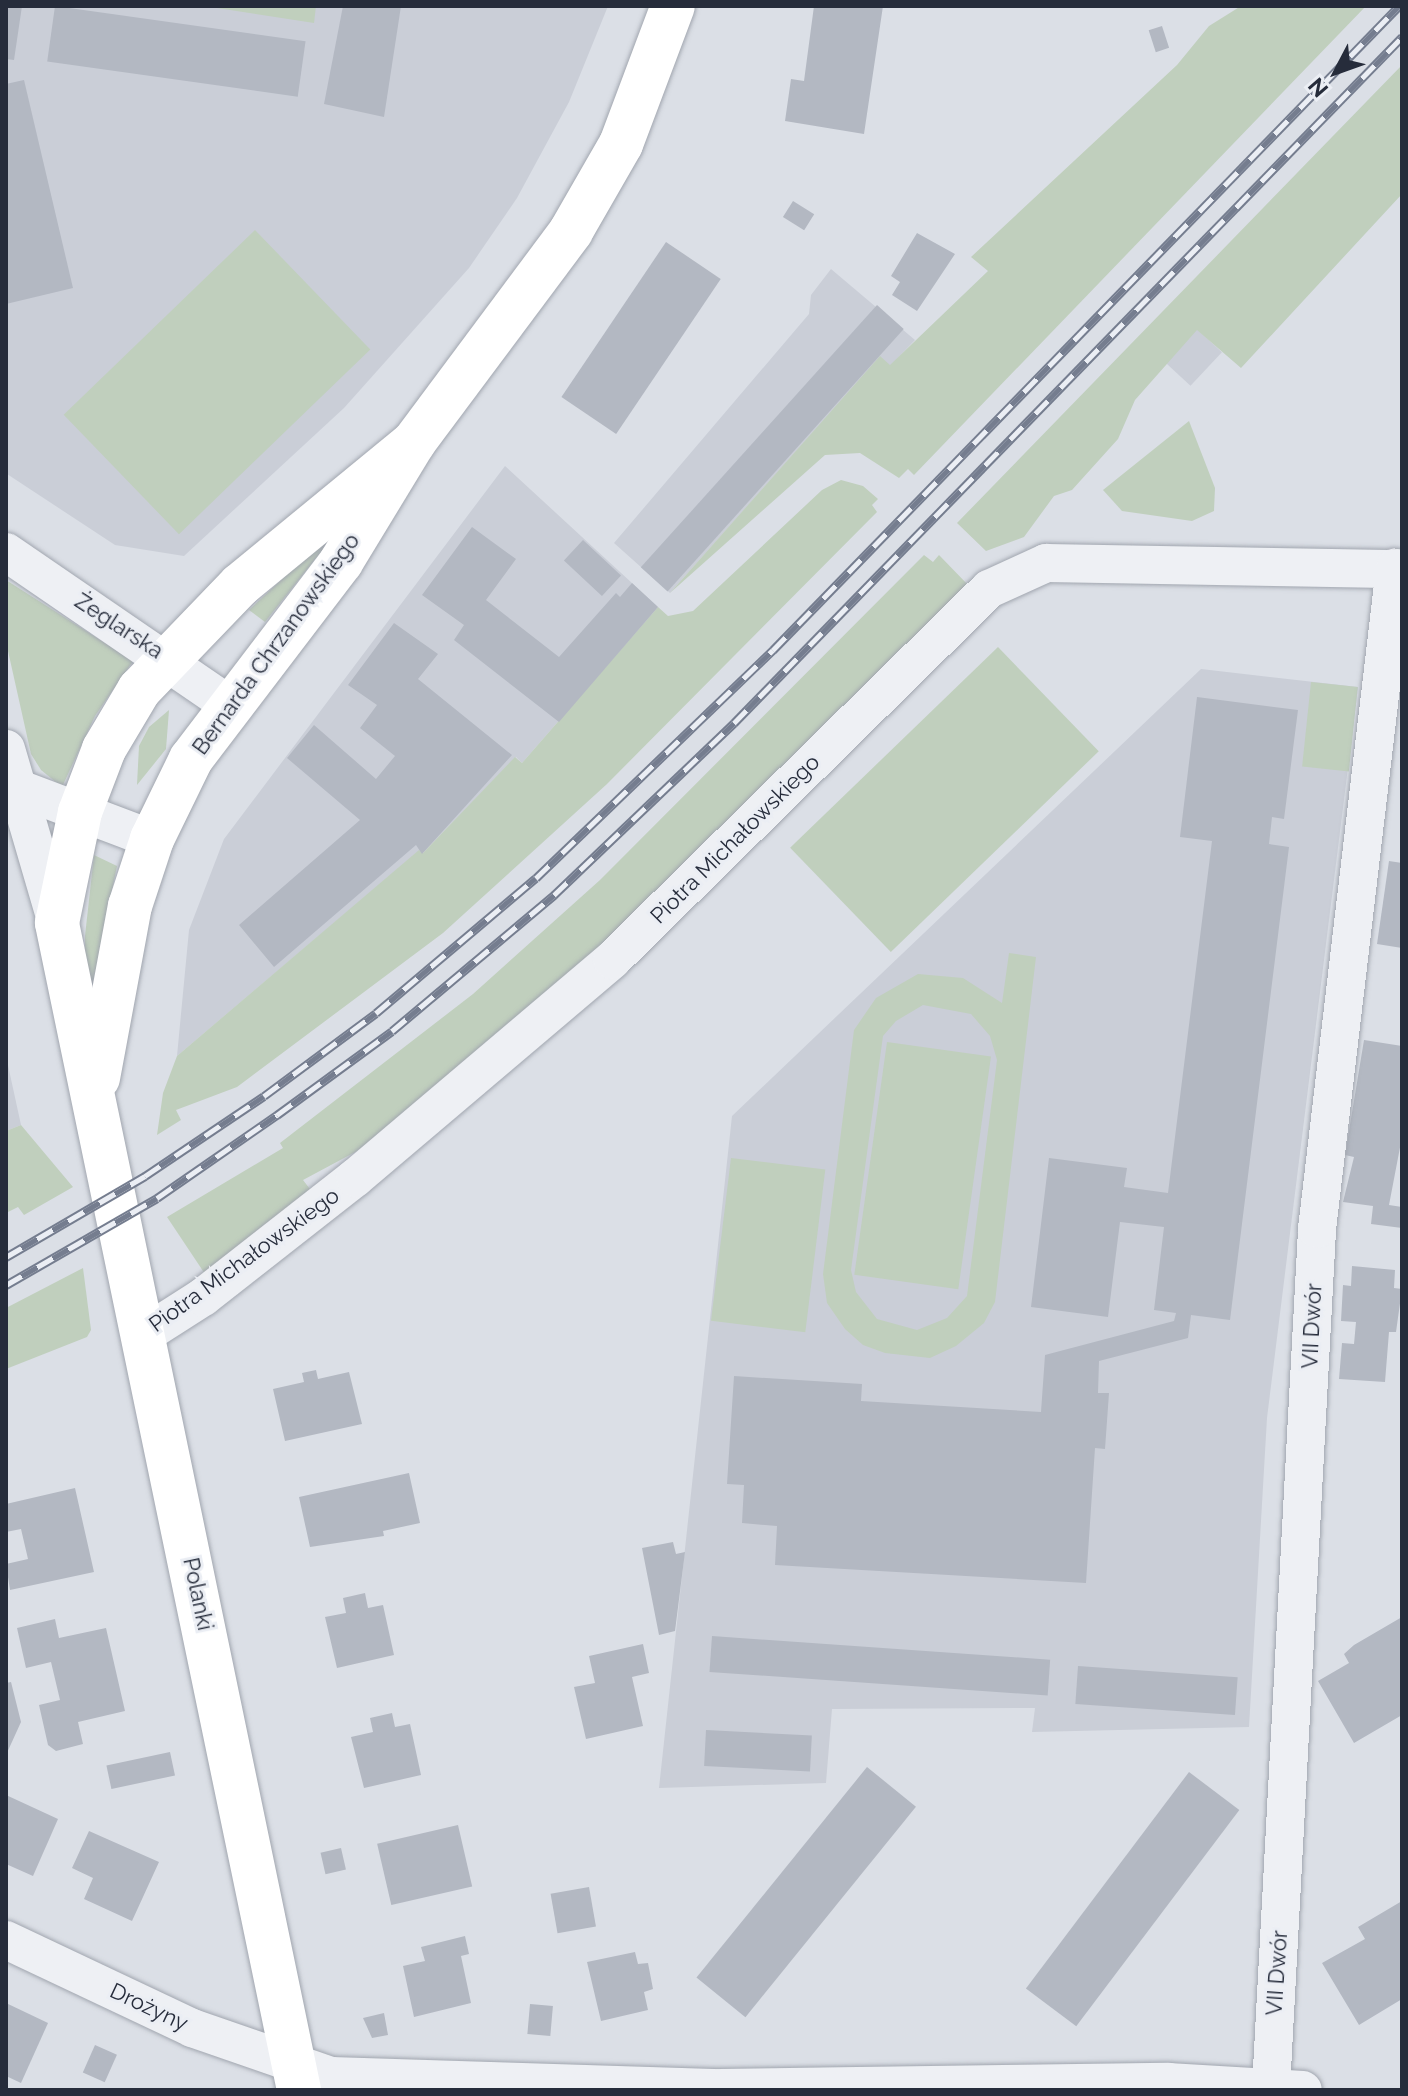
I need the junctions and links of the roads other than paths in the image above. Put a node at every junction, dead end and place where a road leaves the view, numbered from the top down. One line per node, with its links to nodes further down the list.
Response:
1 (673, 6): 2 (street, Bernarda Chrzanowskiego)
2 (414, 442): 5 (street, Bernarda Chrzanowskiego); 6 (street, Bernarda Chrzanowskiego)
3 (6, 552): 5 (street, Żeglarska)
4 (1398, 569): 13 (street, Piotra Michałowskiego); 18 (street, VII Dwór)
5 (167, 658): 6 (street, Żeglarska); 9 (street, Bernarda Chrzanowskiego)
6 (228, 704): 10 (street, Bernarda Chrzanowskiego)
7 (6, 749): 8 (street)
8 (17, 788): 9 (street); 11 (street)
9 (80, 812): 10 (street); 11 (street, Bernarda Chrzanowskiego)
10 (152, 839): 12 (street, Bernarda Chrzanowskiego)
11 (57, 923): 12 (street, Bernarda Chrzanowskiego)
12 (94, 1100): 13 (street, Polanki)
13 (142, 1336): 15 (street, Polanki)
14 (6, 1940): 15 (street, Drożyny)
15 (297, 2079): 17 (street, Drożyny)
16 (1167, 2086): 17 (street, Drożyny); 18 (street, Drożyny)
17 (721, 2089)
18 (1287, 2089)

